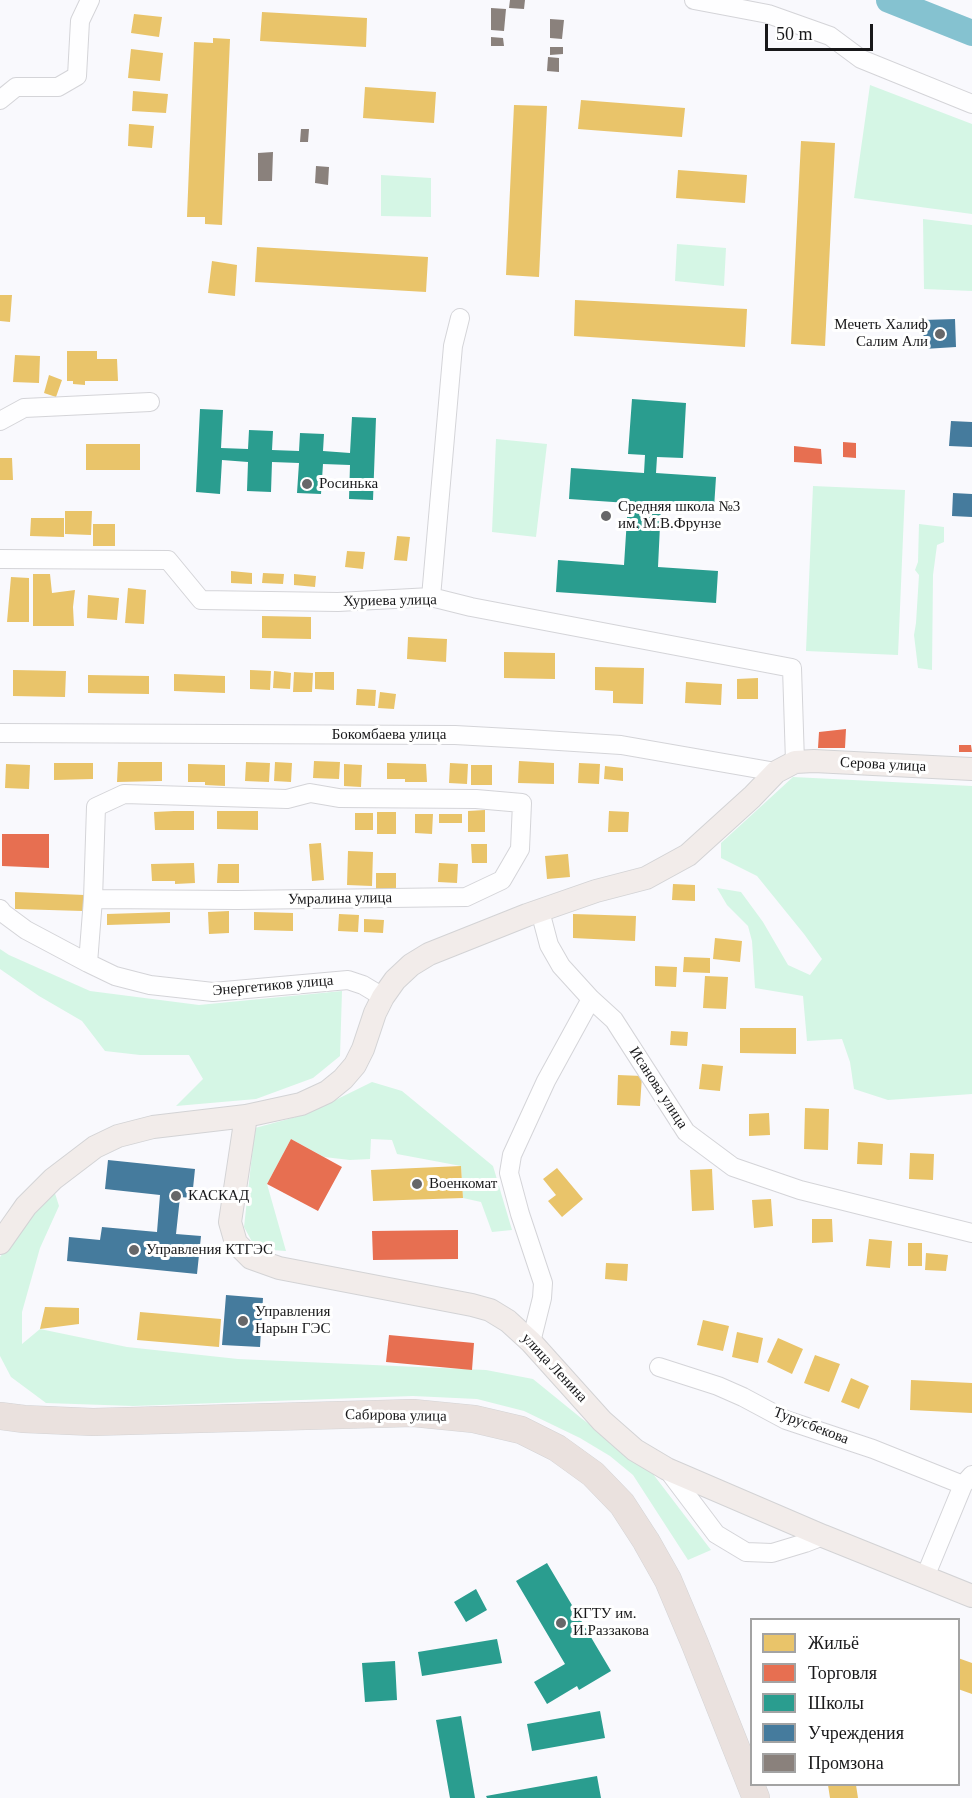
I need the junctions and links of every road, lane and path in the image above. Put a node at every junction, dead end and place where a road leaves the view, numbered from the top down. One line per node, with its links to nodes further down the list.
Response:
1 (90, 0): 3 (street)
2 (694, 0): 4 (street)
3 (0, 100)
4 (972, 104)
5 (460, 318): 9 (street)
6 (150, 402): 7 (street)
7 (0, 421)
8 (0, 559): 9 (street, Хуриева улица)
9 (431, 597): 11 (street, Хуриева улица)
10 (0, 733): 11 (street, Бокомбаева улица)
11 (785, 767): 12 (main road, Серова улица); 15 (main road)
12 (972, 769)
13 (93, 899): 13 (street, Умралина улица); 16 (street)
14 (0, 909): 16 (street, Энергетиков улица)
15 (540, 911): 17 (main road); 18 (street, Исанова улица)
16 (88, 963): 17 (street, Энергетиков улица)
17 (383, 997): 19 (main road)
18 (591, 999): 20 (street, Исанова улица); 22 (street)
19 (246, 1116): 21 (main road); 22 (main road, улица Ленина)
20 (972, 1233)
21 (0, 1243)
22 (531, 1342): 25 (main road, улица Ленина)
23 (659, 1367): 26 (street, Турусбекова)
24 (0, 1416): 30 (highway, Сабирова улица)
25 (667, 1469): 27 (main road, улица Ленина); 27 (street)
26 (968, 1480): 28 (street)
27 (823, 1536): 28 (main road, улица Ленина)
28 (925, 1577): 29 (main road, улица Ленина)
29 (972, 1596)
30 (750, 1783)

